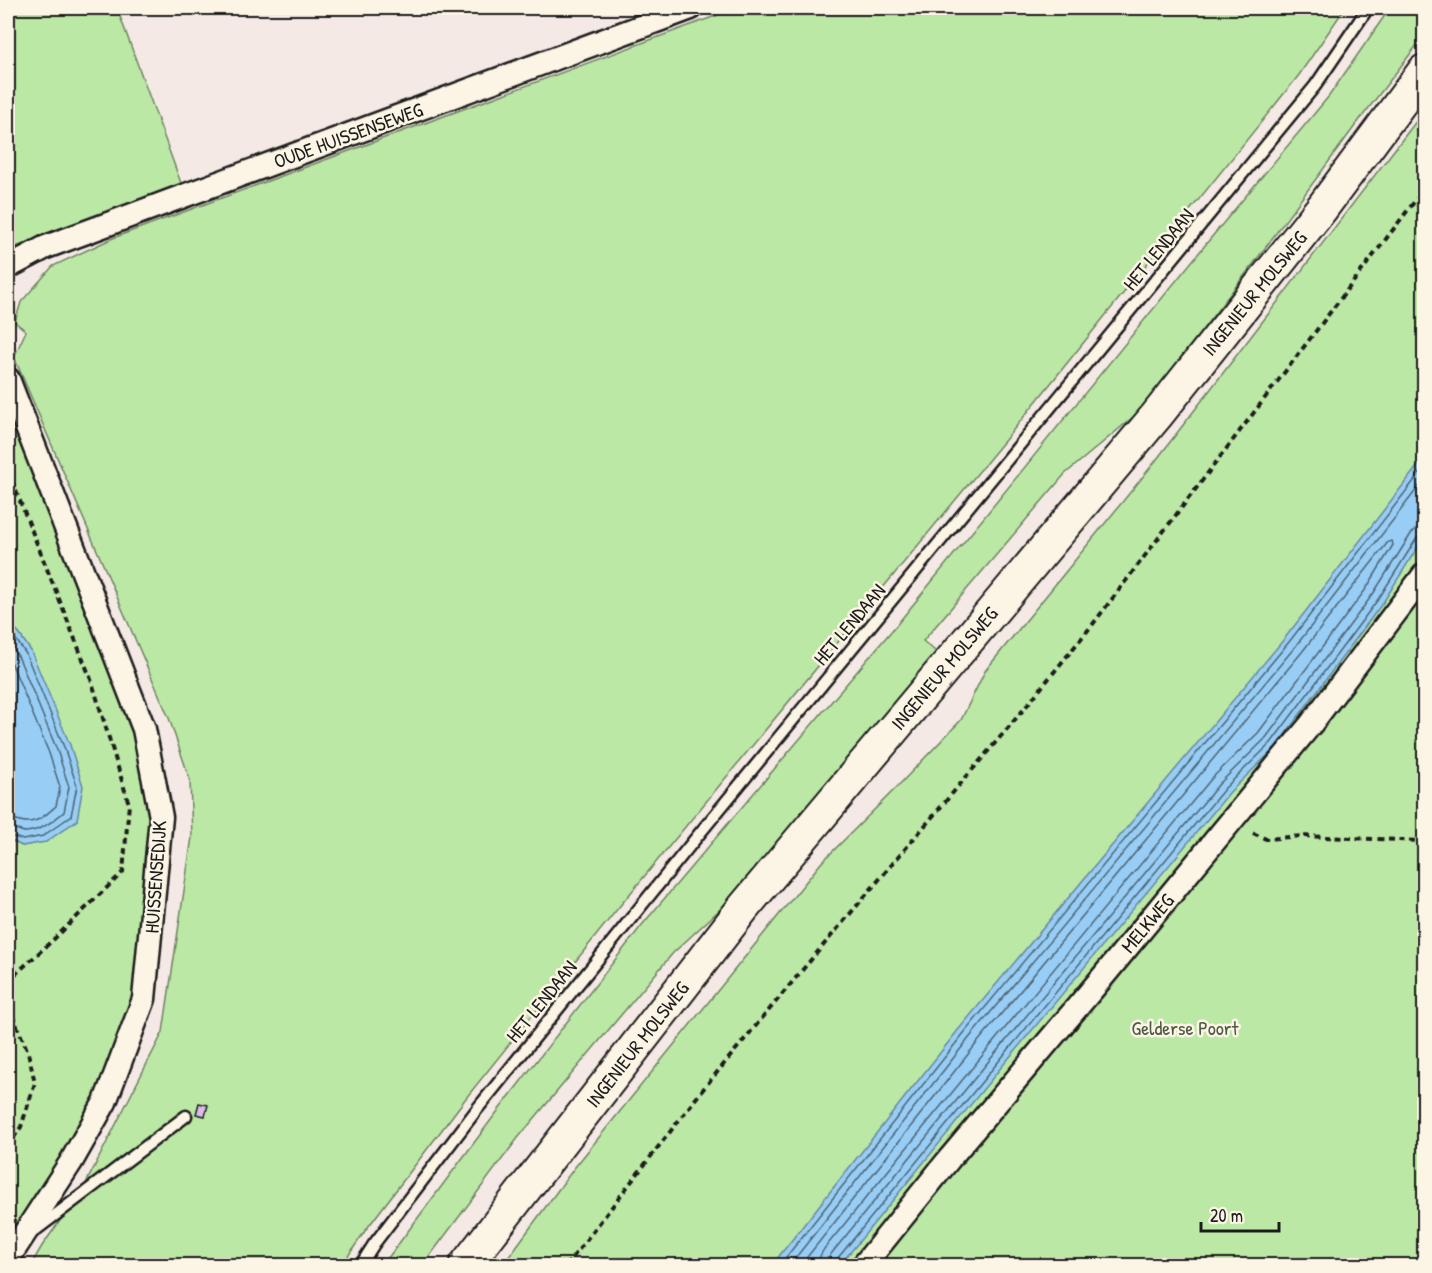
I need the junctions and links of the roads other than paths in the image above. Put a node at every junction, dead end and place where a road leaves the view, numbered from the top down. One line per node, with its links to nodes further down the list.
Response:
1 (691, 8): 4 (street, OUDE HUISSENSEWEG)
2 (1368, 8): 9 (lane, HET LENDAAN)
3 (1425, 71): 10 (main road, INGENIEUR MOLSWEG)
4 (8, 267)
5 (8, 379): 8 (street, HUISSENSEDIJK)
6 (1425, 575): 11 (street, MELKWEG)
7 (186, 1116): 8 (lane)
8 (13, 1251)
9 (360, 1266)
10 (465, 1266)
11 (863, 1266)

